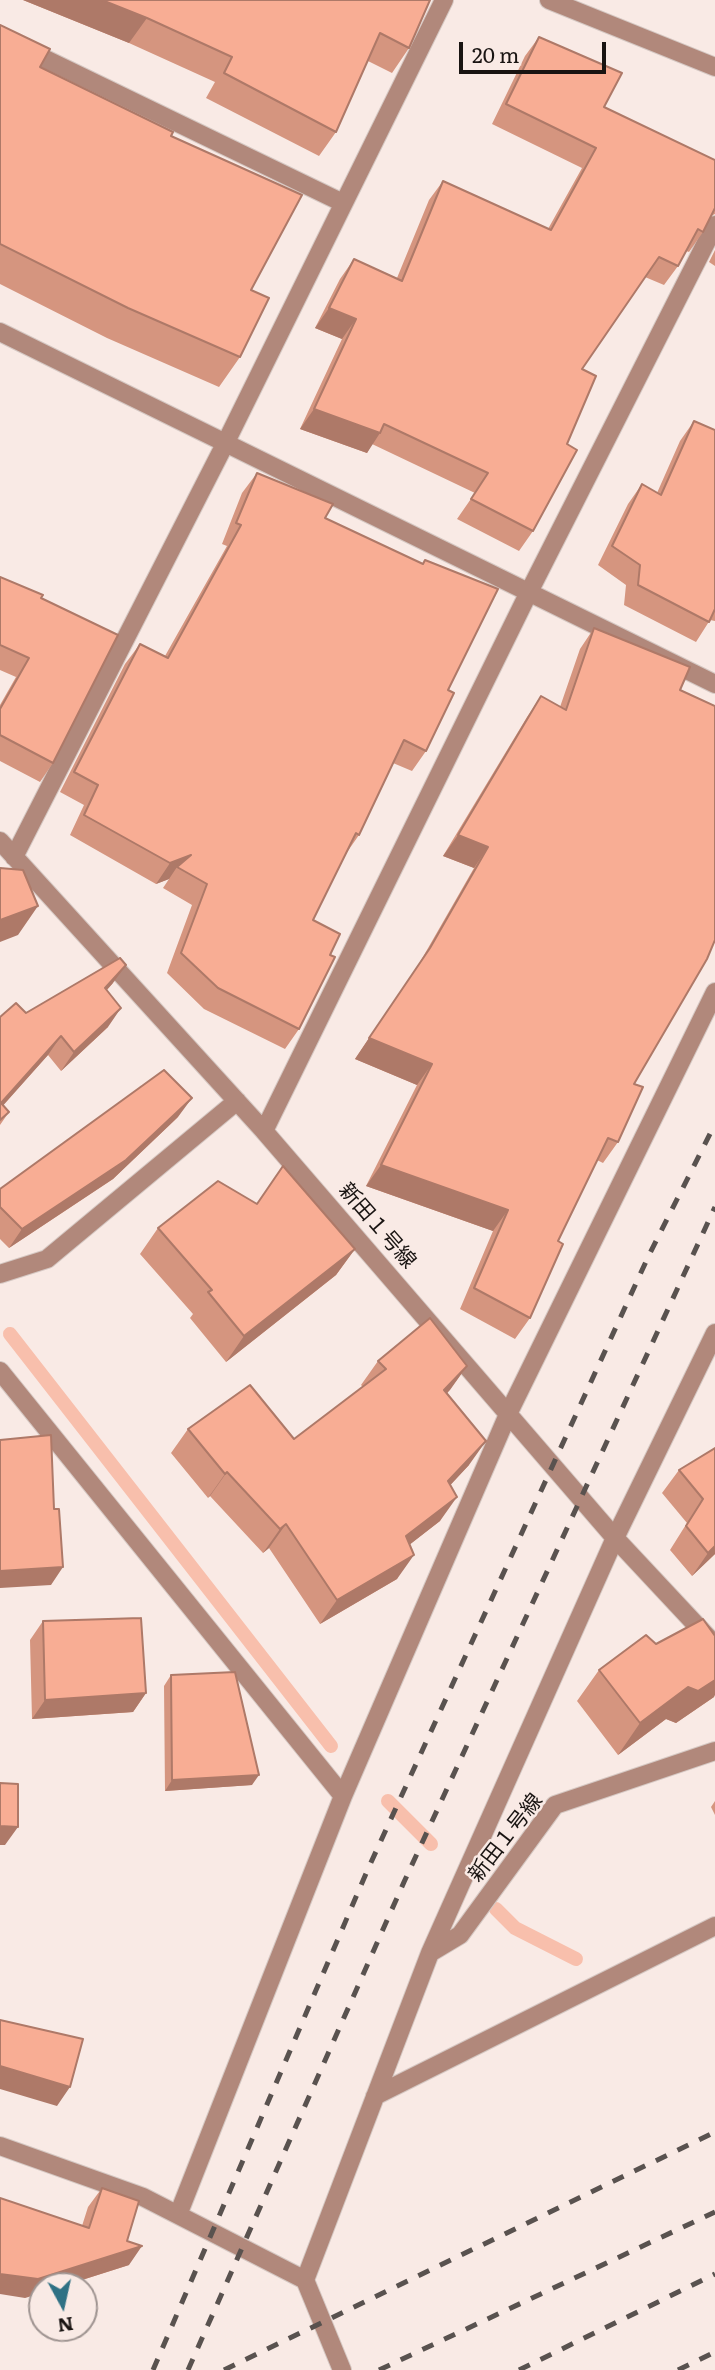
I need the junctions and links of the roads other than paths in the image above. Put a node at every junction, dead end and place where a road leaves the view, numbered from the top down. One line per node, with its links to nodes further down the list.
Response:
1 (444, 0): 5 (street)
2 (549, 0): 4 (street)
3 (0, 37): 5 (street)
4 (715, 67)
5 (343, 203): 8 (street)
6 (715, 225): 9 (street)
7 (0, 332): 8 (street)
8 (225, 444): 9 (street); 12 (street)
9 (529, 592): 10 (street); 15 (street)
10 (715, 684)
11 (0, 841): 12 (street, 新田１号線)
12 (14, 857): 14 (street, 新田１号線)
13 (715, 992): 19 (street)
14 (237, 1101): 15 (street, 新田１号線); 16 (street)
15 (264, 1131): 19 (street, 新田１号線)
16 (0, 1274)
17 (715, 1333): 20 (street)
18 (0, 1371): 23 (street)
19 (509, 1412): 20 (street, 新田１号線); 23 (street)
20 (615, 1538): 21 (street, 新田１号線); 25 (street)
21 (715, 1645)
22 (715, 1751): 25 (street, 新田１号線)
23 (343, 1796): 28 (street)
24 (715, 1926): 26 (street)
25 (430, 1953): 26 (street)
26 (375, 2096): 29 (street)
27 (0, 2146): 28 (street)
28 (178, 2215): 29 (street)
29 (305, 2280): 30 (street)
30 (342, 2370)

